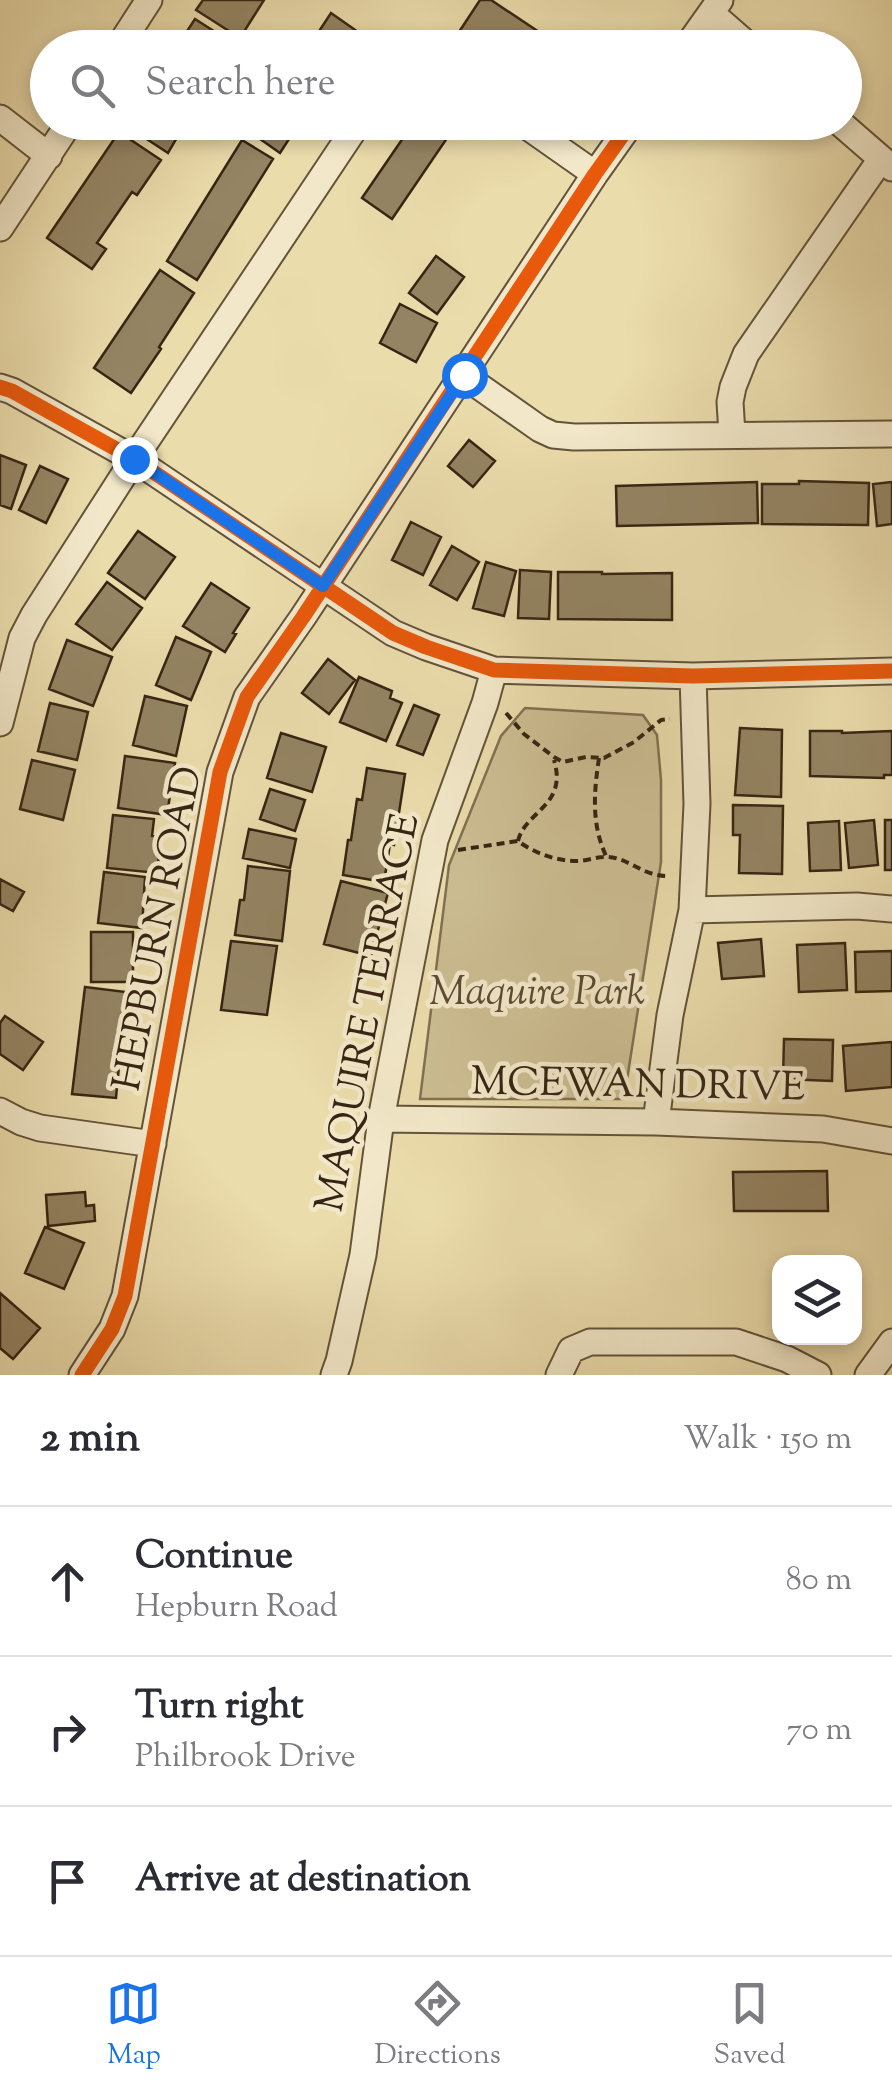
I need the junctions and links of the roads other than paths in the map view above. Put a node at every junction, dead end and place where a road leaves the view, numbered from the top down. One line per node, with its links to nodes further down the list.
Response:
1 (148, 0): 3 (street)
2 (716, 6): 4 (street); 5 (street)
3 (129, 30)
4 (699, 30)
5 (736, 30)
6 (0, 118): 12 (street)
7 (59, 140): 12 (street)
8 (347, 140): 20 (street)
9 (547, 140): 14 (street)
10 (619, 140): 14 (street, HEPBURN ROAD)
11 (859, 140): 13 (street)
12 (49, 156): 15 (street)
13 (886, 163): 18 (street)
14 (595, 174): 16 (street, HEPBURN ROAD)
15 (0, 228)
16 (464, 375): 18 (street); 21 (street, HEPBURN ROAD)
17 (0, 387): 20 (street)
18 (732, 434): 19 (street)
19 (892, 434)
20 (134, 459): 21 (street); 25 (street)
21 (323, 586): 22 (street); 32 (street, HEPBURN ROAD)
22 (494, 670): 24 (street); 29 (street, MAQUIRE TERRACE)
23 (892, 671): 24 (street)
24 (693, 676): 27 (street)
25 (0, 724)
26 (892, 908): 27 (street)
27 (692, 910): 30 (street)
28 (0, 1112): 32 (street)
29 (381, 1119): 30 (street, MCEWAN DRIVE); 35 (street, MAQUIRE TERRACE)
30 (656, 1122): 31 (street, MCEWAN DRIVE)
31 (892, 1141)
32 (152, 1144): 34 (street, HEPBURN ROAD)
33 (892, 1342): 38 (street)
34 (82, 1375)
35 (334, 1375)
36 (559, 1375): 37 (street)
37 (818, 1375)
38 (868, 1375)

